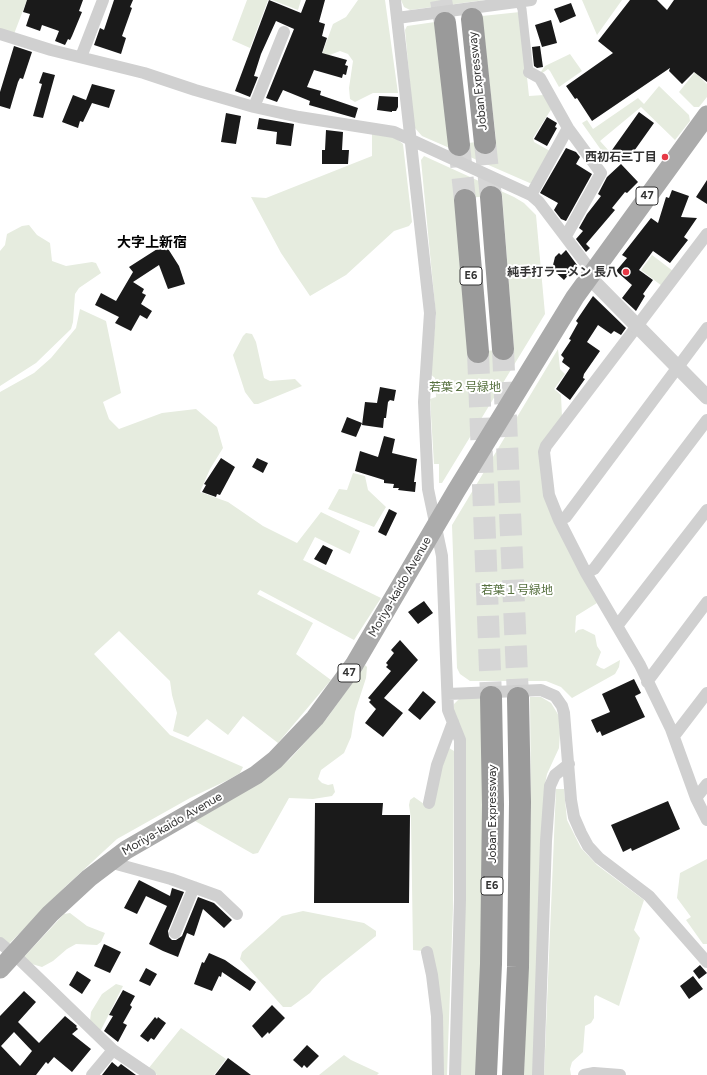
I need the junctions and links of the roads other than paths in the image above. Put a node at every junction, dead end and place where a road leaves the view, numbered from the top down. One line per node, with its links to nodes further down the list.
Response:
1 (103, 0): 10 (street)
2 (395, 0): 5 (street)
3 (531, 0): 4 (street)
4 (518, 1): 5 (street); 11 (street)
5 (397, 18): 15 (street)
6 (472, 19): 16 (highway, Joban Expressway)
7 (445, 23): 17 (highway)
8 (284, 32): 12 (street)
9 (0, 34): 10 (street)
10 (81, 58): 12 (street)
11 (529, 72): 14 (street)
12 (254, 107): 15 (street)
13 (707, 115): 23 (main road, Moriya-kaido Avenue / 47)
14 (568, 128): 18 (street); 22 (street)
15 (412, 142): 18 (street); 33 (street)
16 (485, 143)
17 (459, 145)
18 (531, 195): 22 (street)
19 (491, 197): 26 (highway, E6)
20 (465, 200): 27 (highway, E6)
21 (707, 234): 24 (street)
22 (566, 236): 23 (street)
23 (590, 275): 24 (street); 33 (main road, Moriya-kaido Avenue / 47)
24 (638, 327): 28 (street); 32 (street)
25 (707, 328): 28 (street)
26 (503, 349)
27 (478, 352)
28 (678, 367): 29 (street); 32 (street)
29 (707, 397)
30 (707, 420): 34 (street)
31 (707, 510): 36 (street)
32 (559, 520): 34 (street)
33 (436, 524): 39 (street); 49 (main road, Moriya-kaido Avenue / 47)
34 (586, 573): 36 (street)
35 (707, 602): 37 (street)
36 (617, 626): 37 (street)
37 (647, 682): 43 (street)
38 (707, 693): 43 (street)
39 (448, 694): 42 (street); 44 (street)
40 (491, 697): 62 (highway, Joban Expressway / E6)
41 (518, 698): 63 (highway, E6)
42 (453, 722): 47 (street); 61 (street)
43 (674, 736): 46 (street)
44 (569, 764): 55 (street); 64 (street)
45 (707, 784): 46 (street)
46 (696, 798): 48 (street)
47 (429, 803)
48 (707, 820)
49 (109, 862): 50 (street); 53 (main road, Moriya-kaido Avenue / 47)
50 (194, 887): 51 (street); 52 (street)
51 (237, 914)
52 (175, 933)
53 (7, 949): 56 (main road, Moriya-kaido Avenue / 47); 57 (street)
54 (427, 952): 60 (street)
55 (707, 962)
56 (0, 969)
57 (113, 1050): 58 (street); 59 (street)
58 (92, 1075)
59 (150, 1075)
60 (438, 1075)
61 (455, 1075)
62 (486, 1075)
63 (513, 1075)
64 (538, 1075)
65 (584, 1075): 66 (street)
66 (620, 1075)

